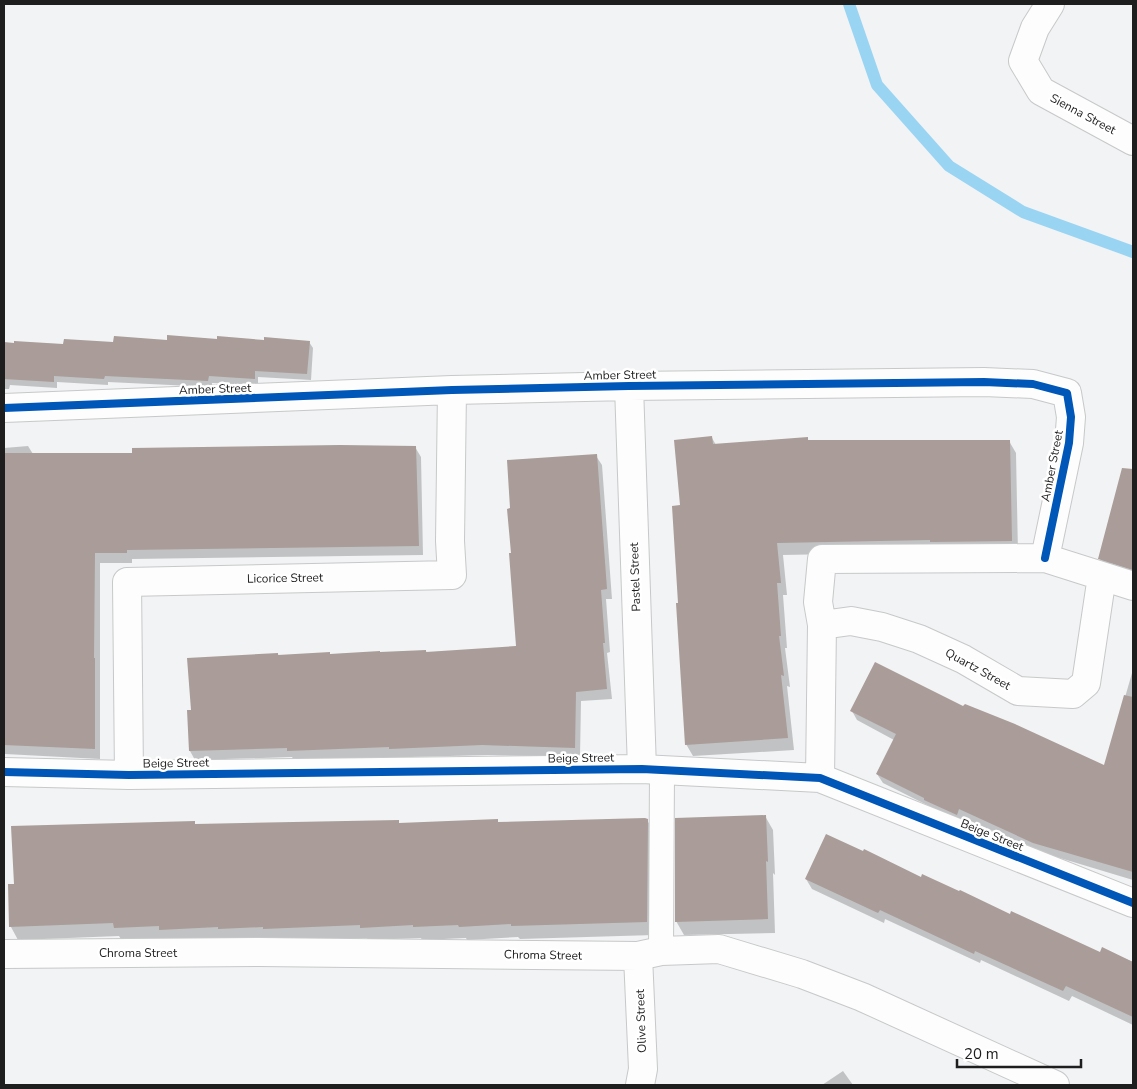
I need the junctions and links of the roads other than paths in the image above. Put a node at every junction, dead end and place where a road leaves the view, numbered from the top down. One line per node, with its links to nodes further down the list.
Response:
1 (1050, 4): 2 (street, Sienna Street)
2 (1133, 141)
3 (629, 386): 4 (street, Amber Street); 6 (street, Amber Street); 10 (street, Pastel Street)
4 (452, 390): 5 (street, Amber Street); 12 (street, Licorice Street)
5 (4, 408)
6 (1044, 558): 7 (street); 9 (street)
7 (1102, 576): 8 (street); 9 (street, Quartz Street)
8 (1133, 586)
9 (822, 625): 13 (street)
10 (652, 770): 12 (street, Beige Street); 13 (street, Beige Street); 15 (lane)
11 (4, 772): 12 (street, Beige Street)
12 (129, 775)
13 (820, 778): 14 (street, Beige Street)
14 (1133, 903)
15 (650, 953): 16 (street, Chroma Street); 17 (street, Olive Street); 18 (street, Chroma Street)
16 (4, 954)
17 (640, 1085)
18 (1054, 1085)

